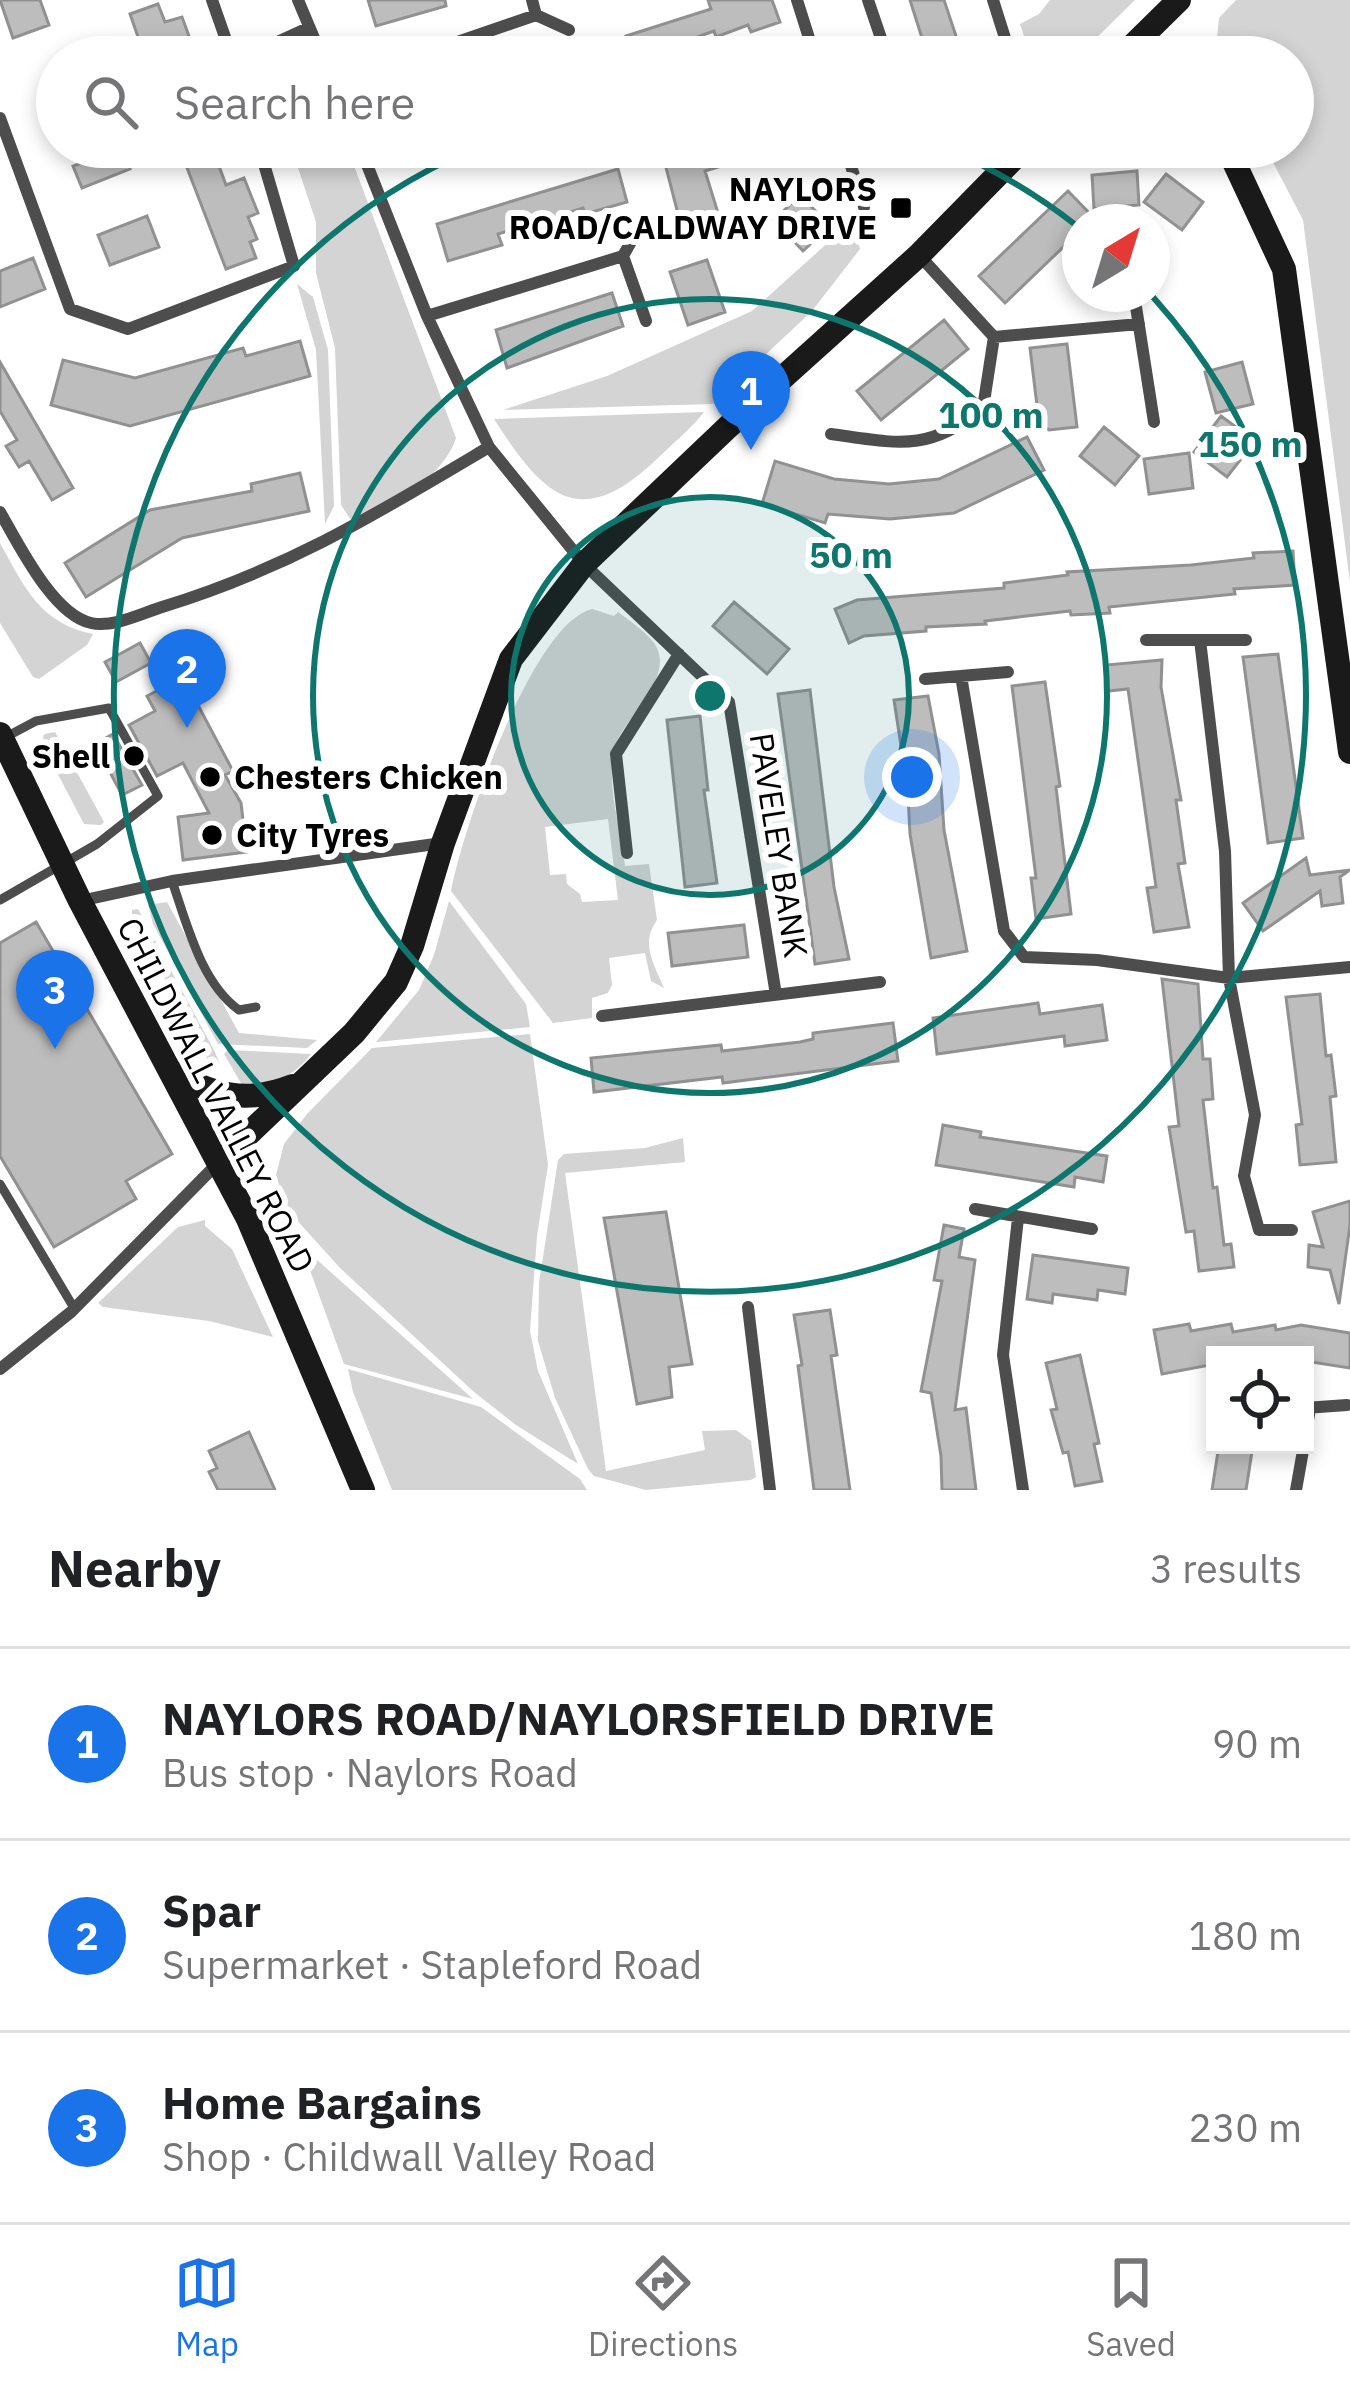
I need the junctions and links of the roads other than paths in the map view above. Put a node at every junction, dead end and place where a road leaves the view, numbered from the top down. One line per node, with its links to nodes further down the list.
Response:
1 (212, 0): 11 (street)
2 (298, 0): 9 (street)
3 (532, 0): 8 (street)
4 (796, 0): 15 (street)
5 (868, 0): 16 (street)
6 (993, 0): 17 (street)
7 (1179, 0): 18 (street)
8 (536, 15): 10 (street); 14 (street)
9 (308, 28): 12 (street); 13 (street)
10 (569, 30)
11 (225, 36)
12 (290, 36)
13 (312, 36)
14 (474, 36)
15 (808, 36)
16 (880, 36)
17 (1004, 36)
18 (1148, 36)
19 (0, 118): 20 (street)
20 (265, 168)
21 (368, 168): 30 (street, PAVELEY BANK)
22 (851, 168): 25 (street)
23 (1004, 168): 27 (street)
24 (1237, 168): 47 (street)
25 (865, 207)
26 (641, 224): 28 (street)
27 (919, 255): 33 (street); 38 (street)
28 (623, 256): 30 (street); 31 (street)
29 (1137, 312): 32 (street)
30 (428, 316): 36 (street, PAVELEY BANK)
31 (646, 321)
32 (1139, 324): 33 (street); 34 (street)
33 (994, 337): 35 (street)
34 (1154, 422)
35 (831, 434)
36 (489, 447): 37 (street); 38 (street, PAVELEY BANK)
37 (0, 512)
38 (584, 565): 42 (street, PAVELEY BANK); 48 (street)
39 (1146, 640): 40 (street)
40 (1201, 640): 41 (street); 55 (street)
41 (1246, 640)
42 (679, 654): 49 (street); 57 (street, PAVELEY BANK)
43 (1008, 672): 44 (street)
44 (961, 676): 45 (street); 55 (street)
45 (925, 679)
46 (1, 737): 50 (street, CHILDWALL VALLEY ROAD); 50 (lane)
47 (1350, 752)
48 (443, 843): 51 (street); 61 (street)
49 (627, 853)
50 (62, 865): 52 (lane); 53 (street, CHILDWALL VALLEY ROAD)
51 (172, 881): 53 (street); 58 (lane)
52 (0, 900)
53 (80, 901): 60 (street, CHILDWALL VALLEY ROAD)
54 (1350, 967): 55 (street)
55 (1229, 978): 67 (street)
56 (880, 982): 57 (street)
57 (776, 995): 59 (street)
58 (256, 1007)
59 (602, 1016)
60 (171, 1071): 61 (street); 62 (street, CHILDWALL VALLEY ROAD)
61 (299, 1083): 62 (street)
62 (219, 1162): 69 (street); 74 (street, CHILDWALL VALLEY ROAD)
63 (0, 1184): 69 (lane)
64 (975, 1209): 65 (street)
65 (1018, 1218): 66 (street); 76 (street)
66 (1092, 1229)
67 (1292, 1230)
68 (748, 1307): 75 (street)
69 (74, 1308): 70 (street)
70 (0, 1370)
71 (1347, 1406): 72 (street)
72 (1314, 1408)
73 (1302, 1454): 77 (street)
74 (363, 1490)
75 (770, 1490)
76 (1023, 1490)
77 (1296, 1490)

